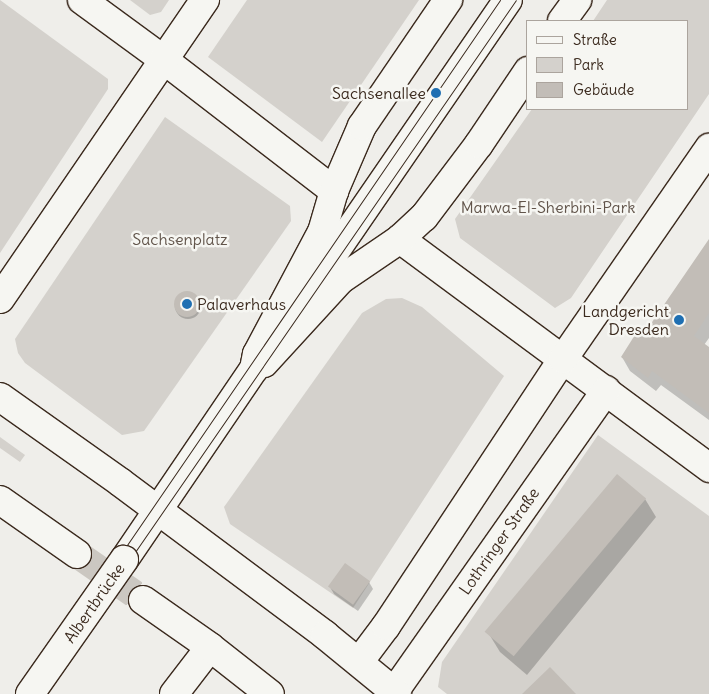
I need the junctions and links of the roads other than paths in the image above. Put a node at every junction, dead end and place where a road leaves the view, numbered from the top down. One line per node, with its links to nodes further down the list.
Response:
1 (82, 0): 7 (street)
2 (205, 0): 7 (street)
3 (448, 0): 10 (street)
4 (508, 0): 14 (street)
5 (577, 0): 6 (street)
6 (563, 20)
7 (164, 60): 10 (street); 12 (street)
8 (526, 74): 11 (street)
9 (709, 148): 13 (street)
10 (334, 191): 14 (street)
11 (400, 238): 13 (street); 14 (street)
12 (0, 299)
13 (564, 359): 15 (street); 23 (street)
14 (254, 369): 19 (street)
15 (606, 390): 17 (street); 24 (street, Lothringer Straße)
16 (0, 397): 19 (street)
17 (709, 468)
18 (0, 500): 20 (street)
19 (157, 511): 23 (street); 25 (street, Albertbrücke, bridge)
20 (76, 554)
21 (143, 600): 22 (street)
22 (210, 647): 26 (street); 27 (street)
23 (359, 662): 24 (street)
24 (395, 693)
25 (30, 694)
26 (174, 694)
27 (270, 694)

